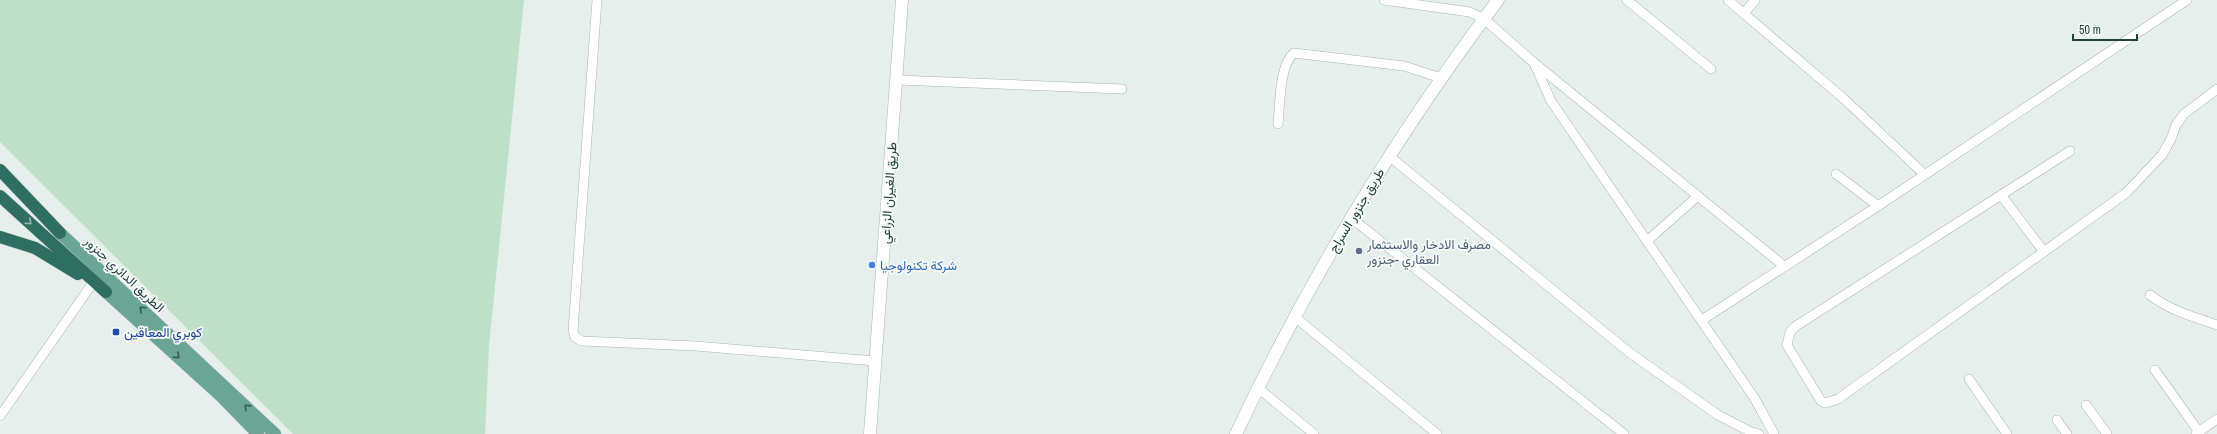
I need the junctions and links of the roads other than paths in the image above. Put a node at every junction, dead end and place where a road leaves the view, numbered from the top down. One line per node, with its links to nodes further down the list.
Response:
1 (597, 0): 40 (street)
2 (902, 0): 14 (street, طريق الغيران الزراعي)
3 (1384, 0): 10 (street)
4 (1498, 0): 10 (street, طريق جنزور السراج)
5 (1627, 0): 12 (street)
6 (1728, 0): 9 (street)
7 (1755, 0): 9 (street)
8 (2187, 0): 22 (street)
9 (1744, 13): 22 (street)
10 (1484, 19): 11 (street); 13 (street, طريق جنزور السراج)
11 (1533, 62): 26 (street); 31 (street)
12 (1711, 69)
13 (1441, 78): 17 (street); 19 (street, طريق جنزور السراج)
14 (897, 80): 16 (street); 40 (street, طريق الغيران الزراعي)
15 (2217, 89): 32 (street)
16 (1122, 90)
17 (1278, 124)
18 (2070, 151): 24 (street)
19 (1389, 156): 28 (street, طريق جنزور السراج); 56 (street)
20 (0, 170): 29 (highway)
21 (1836, 174): 27 (street)
22 (1924, 174): 27 (street)
23 (0, 181): 29 (highway)
24 (2001, 194): 32 (street); 32 (street)
25 (0, 196): 35 (highway, one-way to 35)
26 (1698, 196): 31 (street); 33 (street)
27 (1878, 206): 33 (street)
28 (1350, 217): 37 (street, طريق جنزور السراج); 55 (street)
29 (60, 233): 50 (main road, الطريق الدائري جنزور, one-way to 29)
30 (0, 237): 34 (highway)
31 (1647, 241): 38 (street)
32 (2044, 252)
33 (1784, 266): 38 (street)
34 (92, 284): 35 (highway); 45 (street)
35 (106, 292): 49 (main road, الطريق الدائري جنزور, one-way to 49)
36 (2150, 295): 39 (street)
37 (1295, 317): 43 (street, طريق جنزور السراج); 54 (street)
38 (1702, 320): 57 (street)
39 (2217, 325)
40 (876, 361): 51 (street, طريق الغيران الزراعي)
41 (2155, 370): 48 (street)
42 (1969, 379): 58 (street)
43 (1258, 388): 52 (street, طريق جنزور السراج); 53 (street)
44 (2086, 405): 60 (street)
45 (0, 416)
46 (2217, 419): 48 (street)
47 (2057, 420): 59 (street)
48 (2197, 433)
49 (258, 434)
50 (275, 434)
51 (870, 434)
52 (1236, 434)
53 (1314, 434)
54 (1437, 434)
55 (1624, 434)
56 (1759, 434)
57 (1774, 434)
58 (2007, 434)
59 (2068, 434)
60 (2107, 434)

